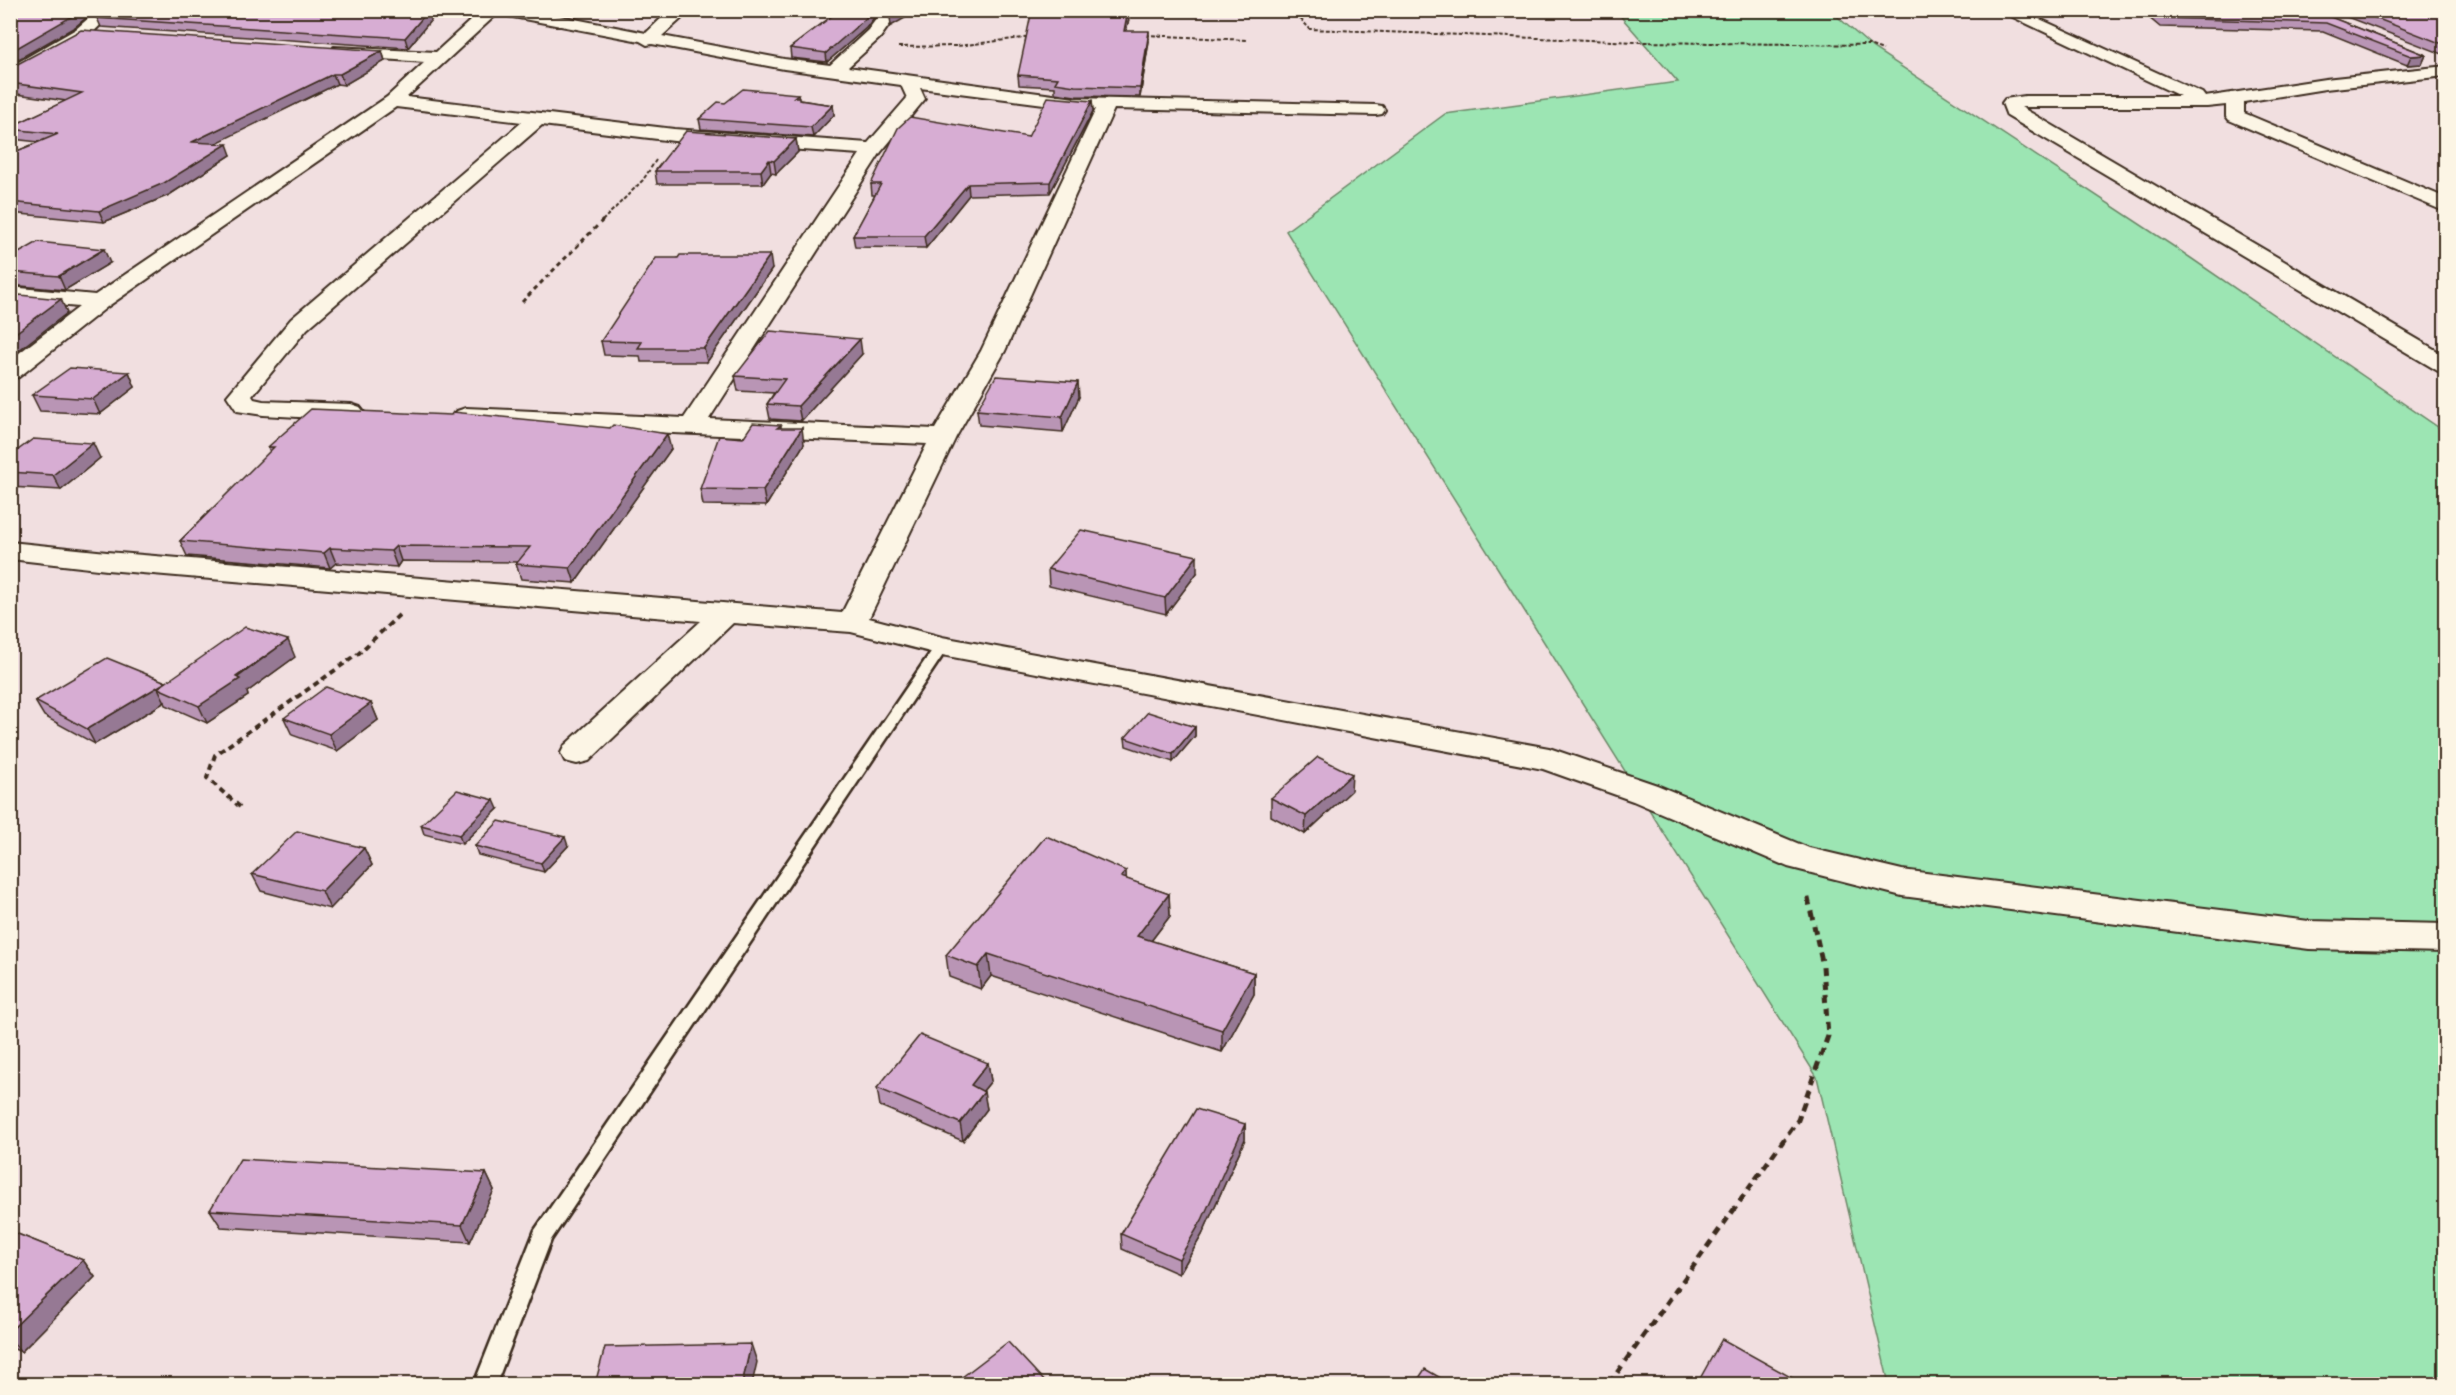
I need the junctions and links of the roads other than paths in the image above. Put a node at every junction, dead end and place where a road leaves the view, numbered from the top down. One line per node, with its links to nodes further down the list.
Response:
1 (108, 10): 7 (street)
2 (492, 10): 12 (street)
3 (501, 10): 9 (street)
4 (678, 10): 9 (street)
5 (892, 10): 15 (street)
6 (2006, 10): 20 (street)
7 (82, 33): 8 (street); 14 (street)
8 (105, 34)
9 (647, 39): 15 (street)
10 (326, 50): 12 (street)
11 (2426, 56): 13 (street)
12 (442, 58): 18 (street)
13 (2445, 64)
14 (15, 68)
15 (836, 69): 17 (street)
16 (2445, 71): 22 (street)
17 (912, 90): 21 (street); 25 (street)
18 (393, 101): 24 (street); 28 (street)
19 (2143, 102): 20 (street); 22 (street); 29 (street)
20 (2207, 102): 22 (street)
21 (1107, 104): 23 (street); 34 (street)
22 (2235, 107): 26 (street)
23 (1376, 110)
24 (538, 118): 25 (street); 31 (street)
25 (873, 148): 33 (street)
26 (2445, 206)
27 (10, 294): 28 (street)
28 (99, 302): 30 (street)
29 (2445, 366)
30 (10, 372)
31 (370, 412)
32 (442, 415): 33 (street)
33 (692, 425): 34 (street)
34 (943, 437): 37 (street)
35 (10, 550): 36 (street)
36 (726, 614): 37 (street); 39 (street)
37 (852, 623): 38 (street)
38 (942, 646): 40 (street); 41 (lane)
39 (577, 753)
40 (2445, 938)
41 (485, 1384)

